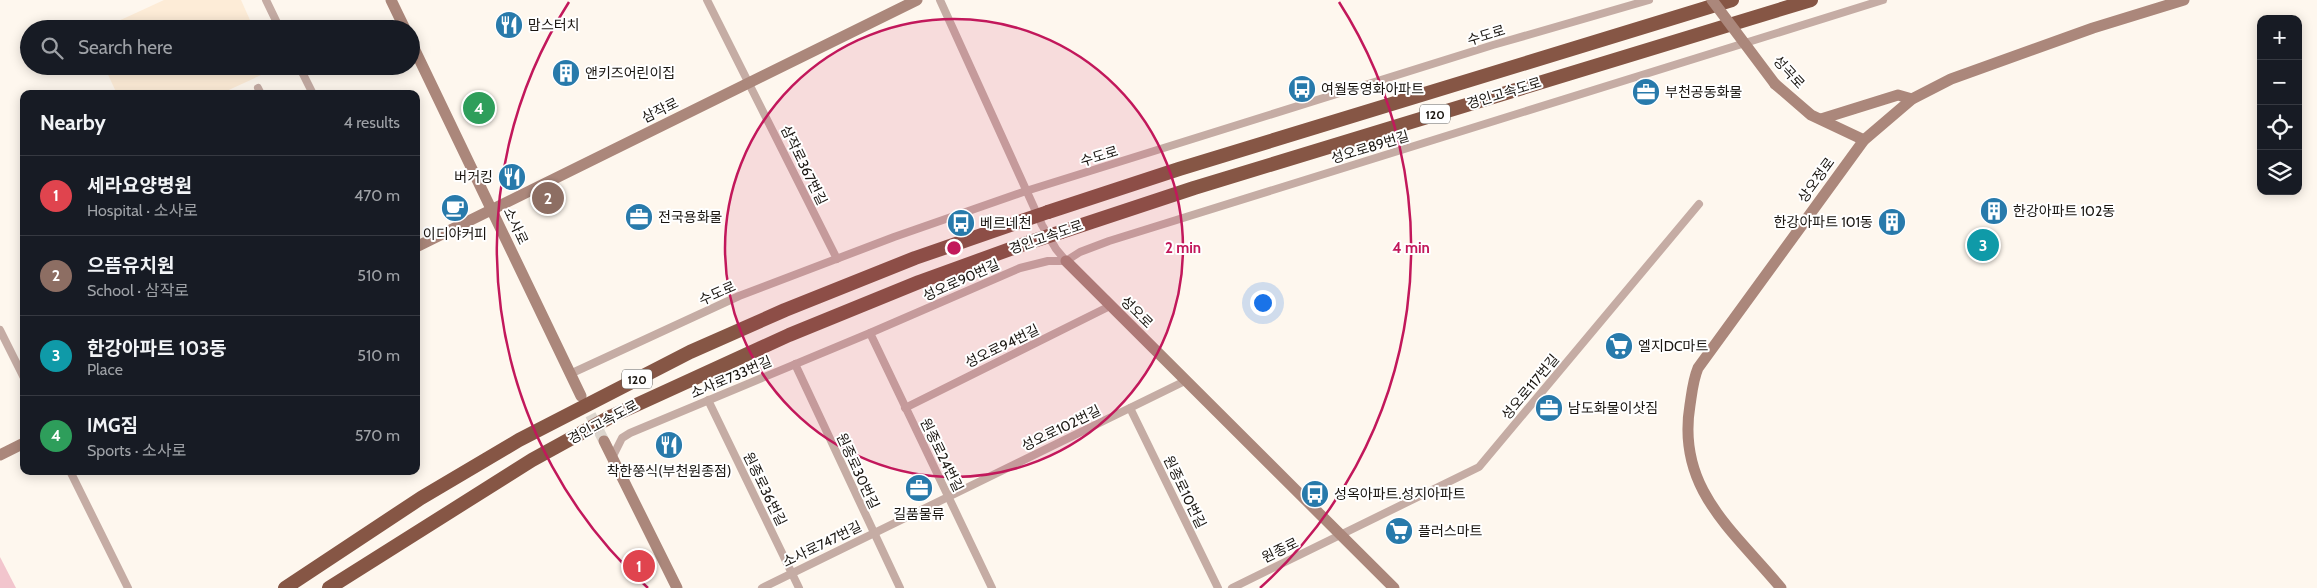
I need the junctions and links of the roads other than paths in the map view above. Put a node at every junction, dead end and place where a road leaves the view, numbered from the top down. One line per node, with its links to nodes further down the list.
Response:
1 (266, 0): 12 (street)
2 (391, 0): 13 (street)
3 (707, 0): 16 (street, 삼작로367번길)
4 (917, 0): 16 (street, 삼작로)
5 (940, 0): 21 (street, 성오로)
6 (1649, 0): 21 (street, 수도로)
7 (1712, 0): 19 (street, 성곡로, bridge)
8 (1732, 0): 48 (highway, 경인고속도로 / 120, bridge)
9 (1811, 0): 49 (highway, 경인고속도로 / 120, bridge)
10 (1883, 0): 26 (street, 성오로89번길)
11 (2184, 0): 18 (street, 상오정로)
12 (276, 20)
13 (401, 20)
14 (420, 61): 23 (street, 소사로)
15 (304, 75): 17 (street)
16 (750, 82): 23 (street, 삼작로); 25 (street, 삼작로367번길)
17 (311, 90)
18 (1912, 99): 19 (street); 20 (street, 상오정로)
19 (1821, 119): 20 (street, 성곡로)
20 (1864, 140): 58 (street, 상오정로)
21 (1026, 192): 25 (street, 수도로); 26 (street, 성오로)
22 (1699, 204): 45 (street, 성오로117번길)
23 (492, 209): 24 (street, 삼작로); 32 (street, 소사로)
24 (420, 245)
25 (837, 259): 32 (street, 수도로)
26 (1066, 261): 27 (street, 성오로); 29 (street, 성오로90번길)
27 (1110, 306): 33 (street, 성오로); 36 (street, 성오로94번길)
28 (0, 330): 31 (street)
29 (870, 333): 30 (street, 소사로733번길); 36 (street, 원종로24번길)
30 (795, 364): 35 (street, 소사로733번길); 44 (street, 원종로30번길)
31 (20, 370)
32 (570, 374): 34 (street, 소사로)
33 (1185, 381): 37 (street, 성오로102번길); 45 (street, 성오로)
34 (581, 396)
35 (708, 400): 41 (street, 소사로733번길); 46 (street, 원종로36번길)
36 (905, 408): 43 (street, 원종로24번길)
37 (1130, 408): 43 (street, 성오로102번길); 55 (street, 원종로10번길)
38 (604, 441): 41 (street)
39 (20, 445): 40 (street)
40 (0, 455)
41 (612, 458): 50 (street)
42 (72, 475): 47 (street)
43 (948, 497): 44 (street, 소사로747번길); 54 (street, 원종로24번길)
44 (874, 533): 46 (street, 소사로747번길); 53 (street, 원종로30번길)
45 (1340, 535): 56 (street, 원종로); 57 (street, 성오로)
46 (792, 573): 51 (street, 소사로747번길); 52 (street, 원종로36번길)
47 (128, 588)
48 (285, 588)
49 (329, 588)
50 (677, 588)
51 (762, 588)
52 (800, 588)
53 (900, 588)
54 (992, 588)
55 (1218, 588)
56 (1232, 588)
57 (1394, 588)
58 (1781, 588)

